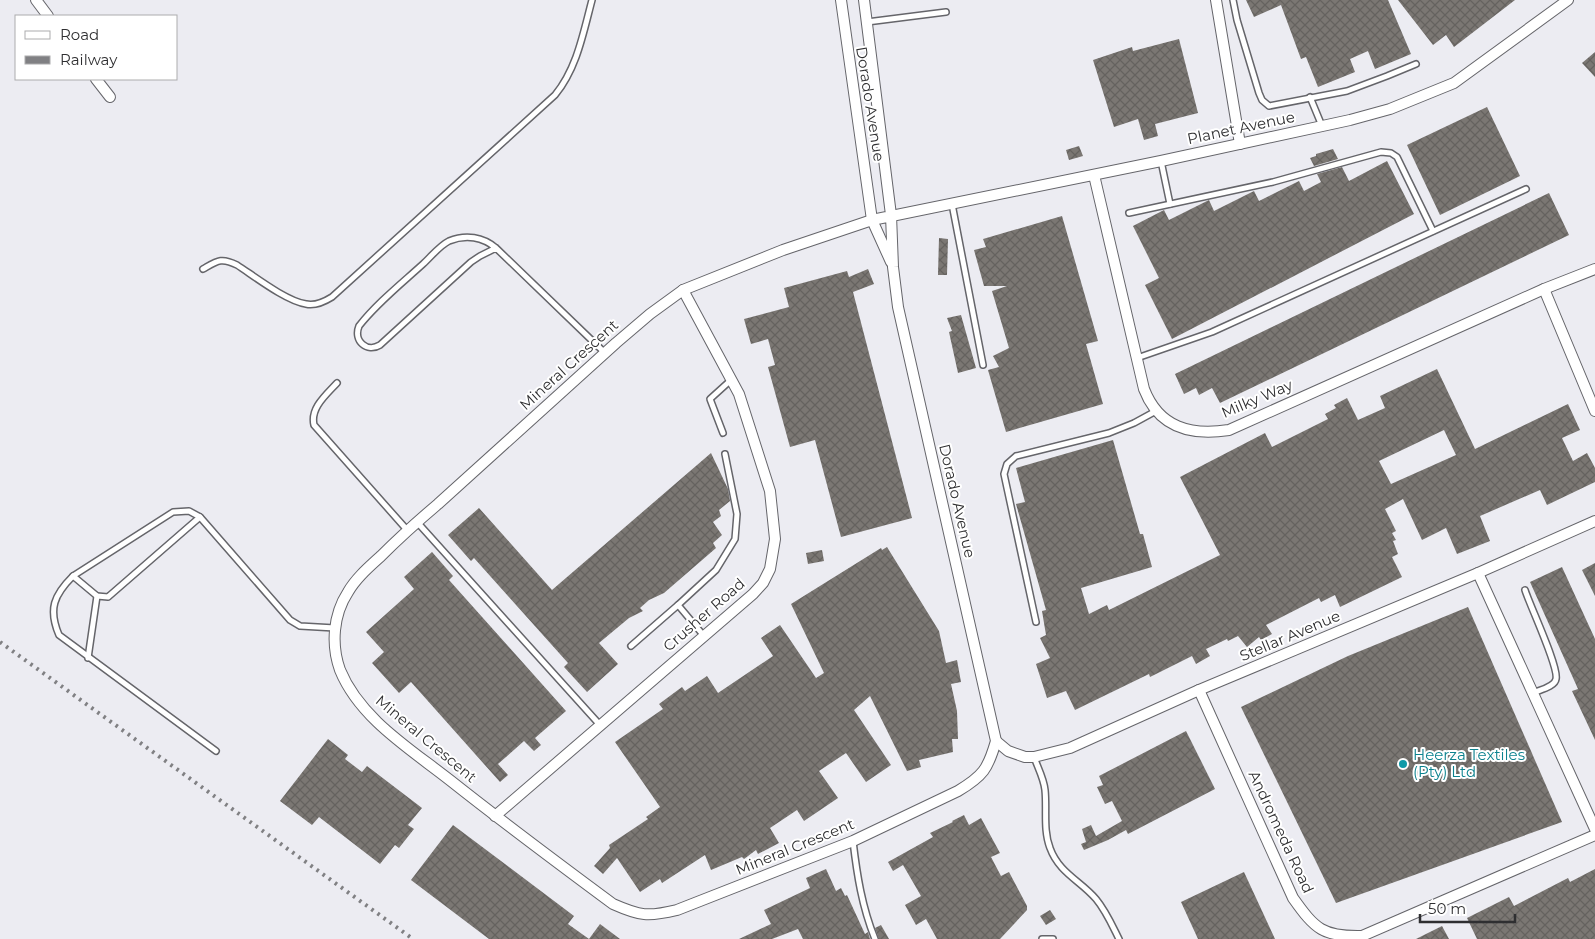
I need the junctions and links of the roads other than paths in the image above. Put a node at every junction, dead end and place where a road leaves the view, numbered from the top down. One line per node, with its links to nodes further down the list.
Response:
1 (36, 0): 9 (street)
2 (592, 0): 28 (lane)
3 (841, 0): 24 (street, Dorado Avenue)
4 (864, 0): 10 (street, Dorado Avenue)
5 (1216, 0): 16 (street)
6 (1233, 0): 14 (lane)
7 (1568, 0): 15 (street, Planet Avenue)
8 (946, 12): 10 (lane)
9 (47, 15)
10 (867, 22): 23 (street, Dorado Avenue)
11 (1416, 64): 14 (lane)
12 (97, 80): 13 (street)
13 (110, 97)
14 (1310, 97): 15 (lane)
15 (1322, 126): 16 (street, Planet Avenue)
16 (1240, 144): 17 (street, Planet Avenue)
17 (1161, 161): 18 (street, Planet Avenue); 21 (lane)
18 (1094, 174): 20 (street, Planet Avenue); 33 (street, Milky Way)
19 (1526, 189): 25 (lane)
20 (952, 204): 23 (street, Planet Avenue); 34 (lane)
21 (1170, 204): 22 (lane); 25 (lane)
22 (1129, 213)
23 (891, 215): 24 (street, Mineral Crescent); 27 (street, Dorado Avenue)
24 (872, 220): 27 (street, Dorado Avenue); 31 (street, Mineral Crescent)
25 (1432, 232): 33 (lane)
26 (496, 248): 26 (lane); 32 (lane)
27 (893, 267): 58 (street, Dorado Avenue)
28 (203, 269)
29 (1595, 269): 30 (street, Milky Way)
30 (1544, 289): 37 (street, Milky Way); 38 (street)
31 (683, 290): 32 (street, Mineral Crescent); 35 (street, Crusher Road)
32 (605, 353): 43 (street, Mineral Crescent)
33 (1136, 358): 37 (street, Milky Way)
34 (983, 365)
35 (732, 379): 39 (lane); 52 (street, Crusher Road)
36 (337, 383): 44 (lane)
37 (1156, 411): 50 (lane)
38 (1595, 411)
39 (723, 433)
40 (725, 454): 49 (lane)
41 (200, 518): 46 (lane); 48 (lane); 51 (lane)
42 (1595, 521): 45 (street, Stellar Avenue)
43 (418, 522): 44 (street, Mineral Crescent); 57 (lane)
44 (408, 531): 51 (street, Mineral Crescent)
45 (1478, 573): 55 (street, Stellar Avenue); 56 (street)
46 (73, 576): 48 (lane); 54 (lane)
47 (1525, 590): 56 (lane)
48 (97, 596): 54 (lane)
49 (678, 606): 52 (lane); 53 (lane)
50 (1036, 622)
51 (335, 628): 61 (street, Mineral Crescent)
52 (704, 636): 57 (street, Crusher Road)
53 (631, 646)
54 (88, 658): 59 (lane)
55 (1199, 690): 60 (street, Stellar Avenue); 63 (street, Andromeda Road)
56 (1533, 693): 62 (street)
57 (600, 726): 61 (street, Crusher Road)
58 (996, 741): 60 (street); 64 (street, Mineral Crescent)
59 (216, 751)
60 (1034, 758): 68 (lane)
61 (495, 816): 64 (street, Mineral Crescent)
62 (1595, 829)
63 (1595, 835)
64 (853, 841): 65 (lane)
65 (875, 939)
66 (1042, 939): 67 (lane)
67 (1053, 939)
68 (1119, 939)

